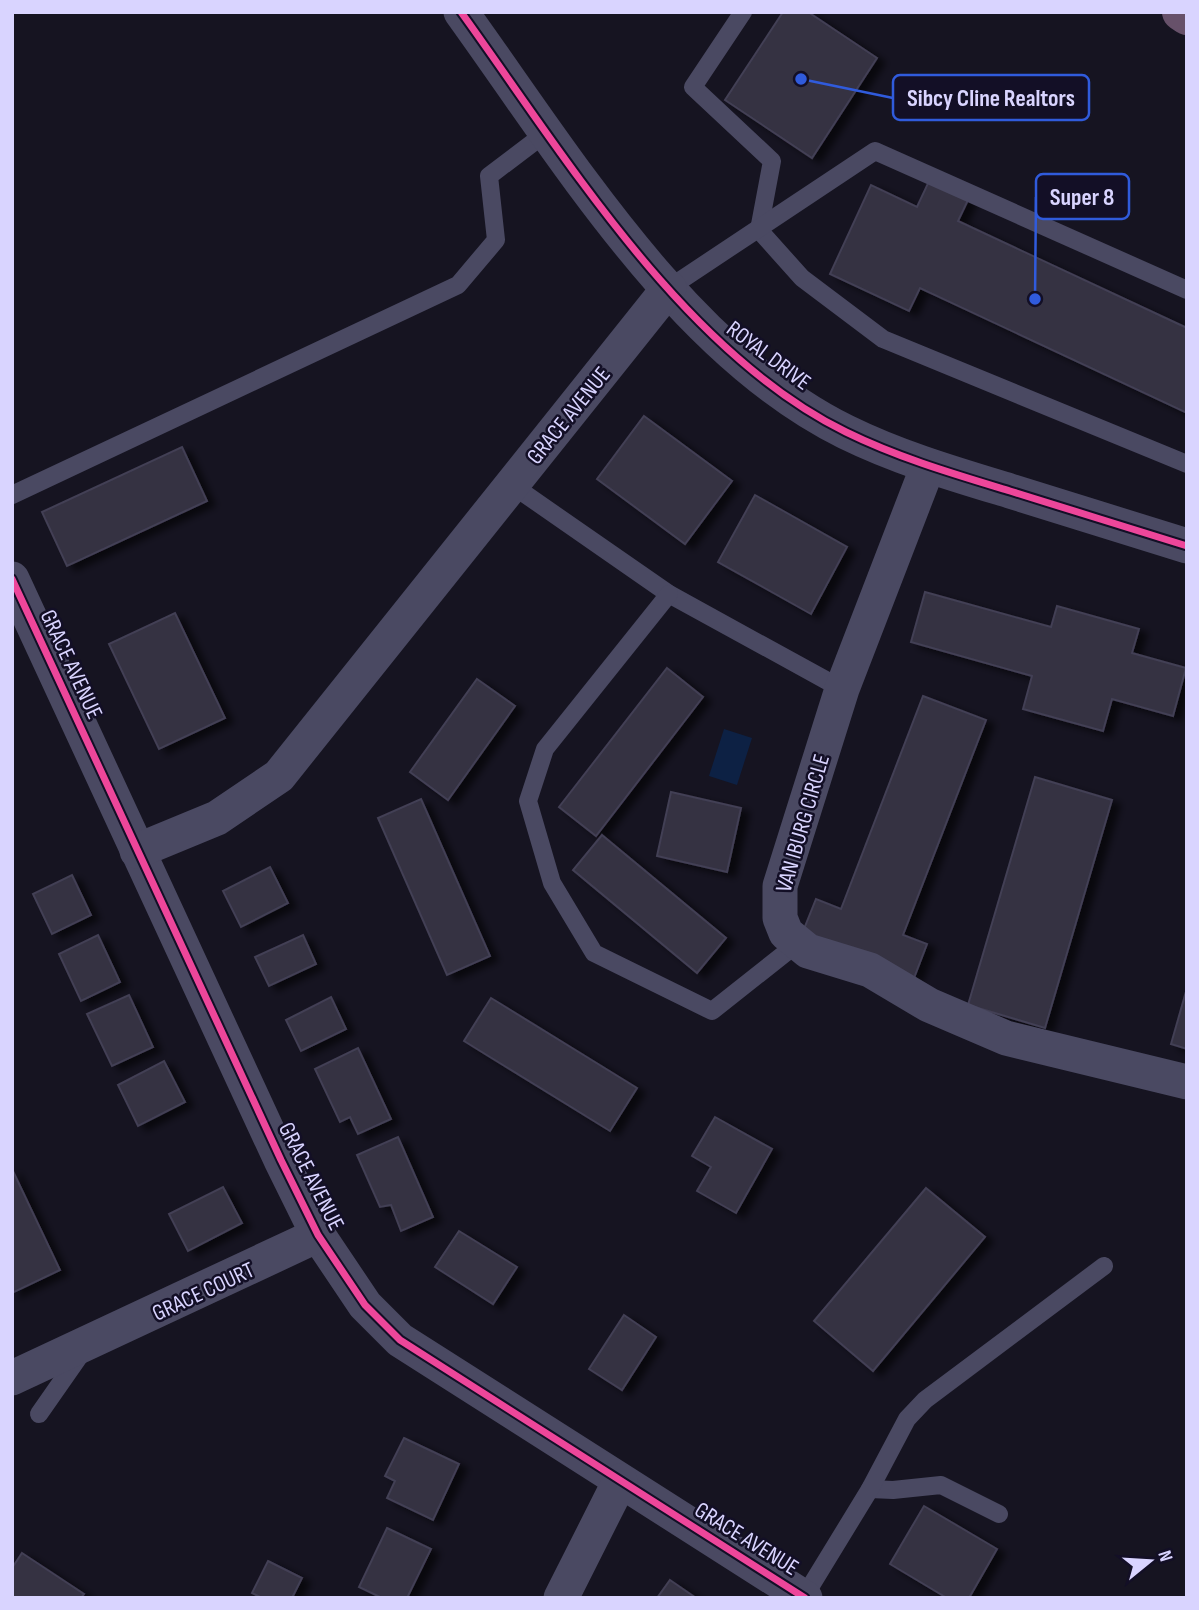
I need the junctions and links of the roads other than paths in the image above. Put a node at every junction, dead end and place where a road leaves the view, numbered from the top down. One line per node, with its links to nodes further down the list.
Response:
1 (461, 12): 5 (street, ROYAL DRIVE)
2 (743, 12): 6 (lane)
3 (1181, 12): 4 (highway)
4 (1187, 16)
5 (547, 132): 7 (street, ROYAL DRIVE); 12 (lane)
6 (759, 230): 7 (lane); 8 (lane); 9 (lane)
7 (669, 288): 10 (street, ROYAL DRIVE); 11 (street, GRACE AVENUE)
8 (1187, 290)
9 (1187, 464)
10 (928, 466): 13 (street, ROYAL DRIVE); 16 (street, VAN IBURG CIRCLE)
11 (512, 485): 15 (lane); 17 (street, GRACE AVENUE)
12 (12, 495)
13 (1187, 546)
14 (12, 579): 17 (street, GRACE AVENUE)
15 (669, 594): 16 (lane); 18 (lane)
16 (842, 689): 18 (street, VAN IBURG CIRCLE)
17 (137, 851): 20 (street, GRACE AVENUE)
18 (798, 943): 19 (street)
19 (1187, 1082)
20 (318, 1235): 22 (street, GRACE COURT); 25 (street, GRACE AVENUE)
21 (1104, 1266): 26 (lane)
22 (88, 1345): 23 (street, GRACE COURT); 24 (lane, GRACE COURT)
23 (12, 1378)
24 (39, 1414)
25 (620, 1481): 28 (street, GRACE AVENUE); 29 (street)
26 (870, 1489): 27 (lane); 28 (lane)
27 (999, 1514)
28 (804, 1597)
29 (561, 1598)

